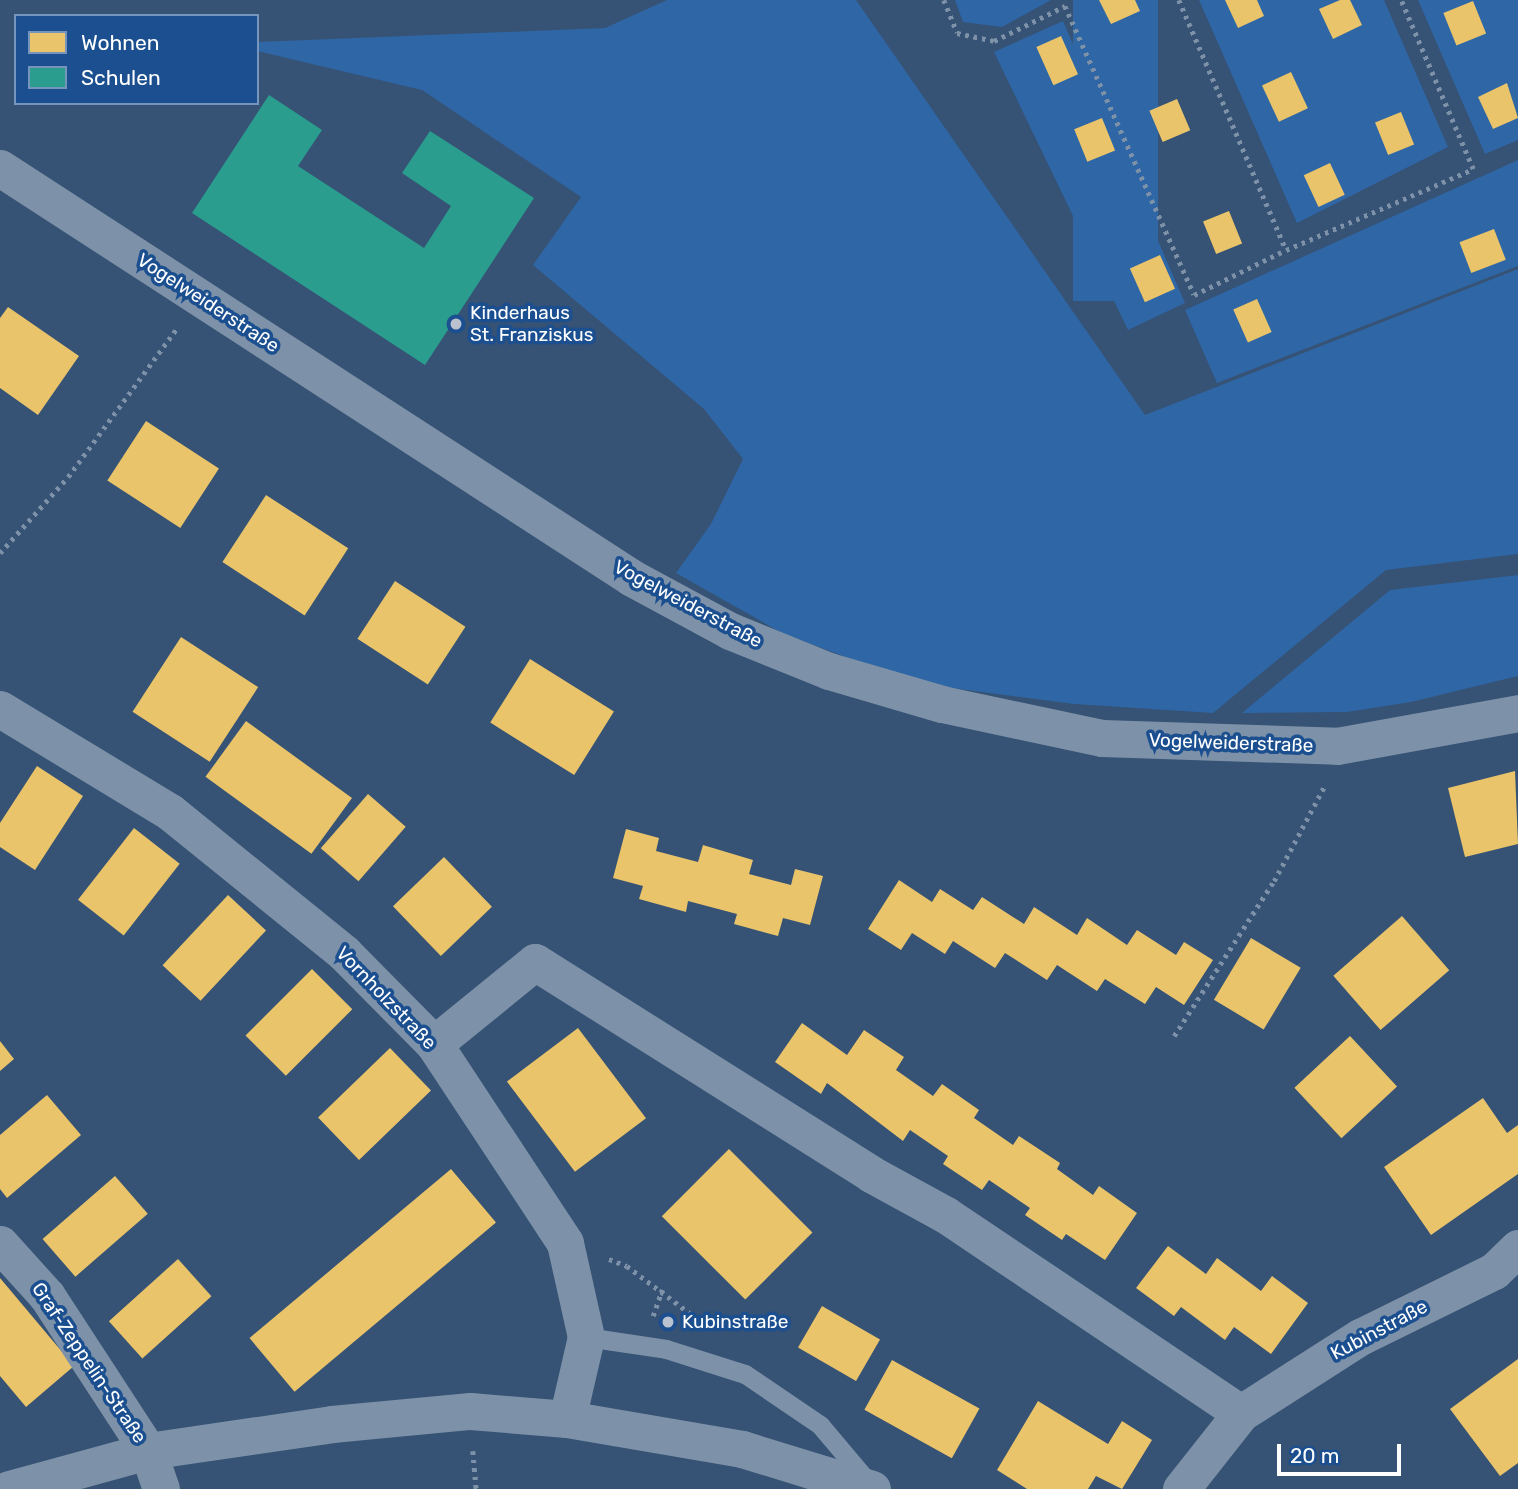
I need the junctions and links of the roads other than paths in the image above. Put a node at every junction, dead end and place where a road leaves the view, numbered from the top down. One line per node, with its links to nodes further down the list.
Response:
1 (0, 168): 3 (street, Vogelweiderstraße)
2 (0, 709): 4 (street, Vornholzstraße)
3 (1518, 713)
4 (434, 1044): 7 (street, Vornholzstraße); 8 (street)
5 (0, 1244): 10 (street, Graf-Zeppelin-Straße)
6 (1518, 1248): 8 (street, Kubinstraße)
7 (586, 1337): 9 (street, Vornholzstraße); 13 (lane)
8 (1241, 1413): 14 (street, Kubinstraße)
9 (568, 1419): 10 (street); 13 (street)
10 (148, 1451): 11 (street); 12 (street, Graf-Zeppelin-Straße)
11 (9, 1489)
12 (161, 1489)
13 (873, 1489)
14 (1181, 1489)

